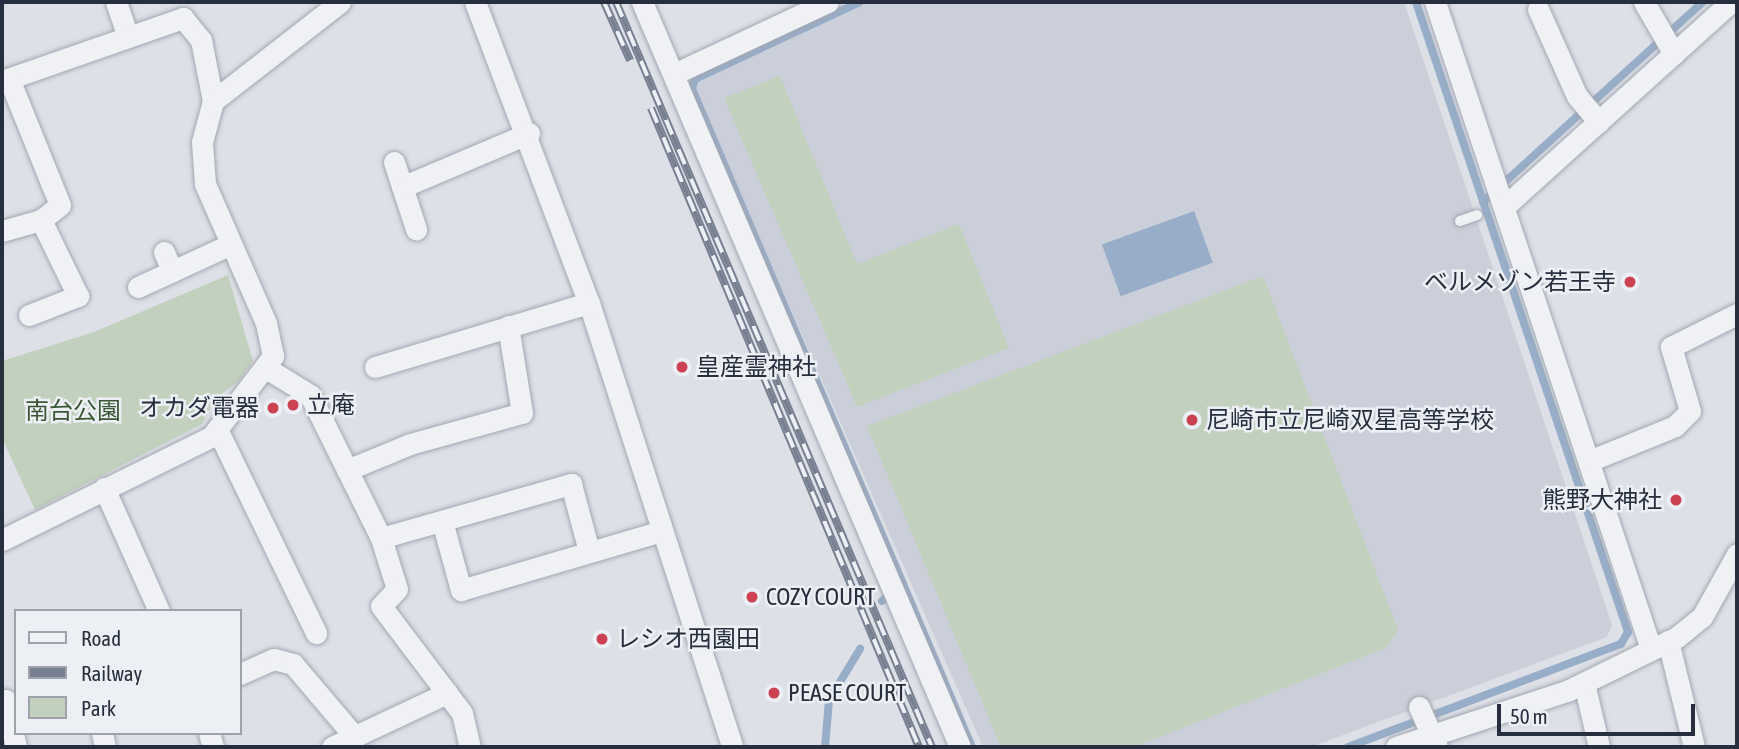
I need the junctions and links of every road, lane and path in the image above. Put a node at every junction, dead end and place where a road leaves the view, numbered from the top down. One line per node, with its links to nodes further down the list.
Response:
1 (116, 2): 10 (street)
2 (340, 2): 14 (street)
3 (475, 2): 16 (street)
4 (642, 2): 12 (street)
5 (828, 2): 12 (street)
6 (1435, 2): 19 (street)
7 (1644, 2): 11 (street)
8 (1731, 2): 11 (street)
9 (1538, 9): 15 (street)
10 (128, 36): 13 (street); 14 (street)
11 (1665, 43): 15 (street)
12 (674, 75): 56 (street)
13 (5, 80): 21 (street)
14 (213, 101): 25 (street)
15 (1595, 118): 19 (street)
16 (529, 133): 18 (street); 27 (street)
17 (394, 162): 18 (street)
18 (402, 187): 23 (street)
19 (1506, 206): 34 (street)
20 (1477, 215): 22 (lane)
21 (41, 220): 24 (street); 29 (street)
22 (1460, 221)
23 (416, 229)
24 (2, 231)
25 (231, 244): 26 (street); 32 (street)
26 (138, 287)
27 (589, 303): 30 (street); 38 (street)
28 (1737, 314): 34 (street)
29 (29, 315)
30 (508, 326): 31 (street); 35 (street)
31 (375, 367)
32 (265, 368): 33 (street); 35 (street)
33 (218, 429): 36 (street); 44 (street)
34 (1589, 461): 45 (street)
35 (347, 470): 39 (street)
36 (104, 488): 40 (street); 43 (street)
37 (442, 521): 39 (street); 41 (street); 41 (street)
38 (661, 531): 41 (street); 55 (street)
39 (381, 538): 48 (street)
40 (2, 540)
41 (589, 551)
42 (1734, 569): 45 (street)
43 (158, 609)
44 (316, 633)
45 (1660, 645): 47 (street); 59 (street)
46 (242, 673): 51 (street)
47 (1584, 683): 50 (street); 58 (street)
48 (447, 693): 51 (street); 54 (street)
49 (8, 699): 52 (street)
50 (1426, 725): 57 (street)
51 (355, 737): 53 (street)
52 (16, 747)
53 (332, 747)
54 (470, 747)
55 (732, 747)
56 (960, 747)
57 (1395, 747)
58 (1599, 747)
59 (1694, 747)

